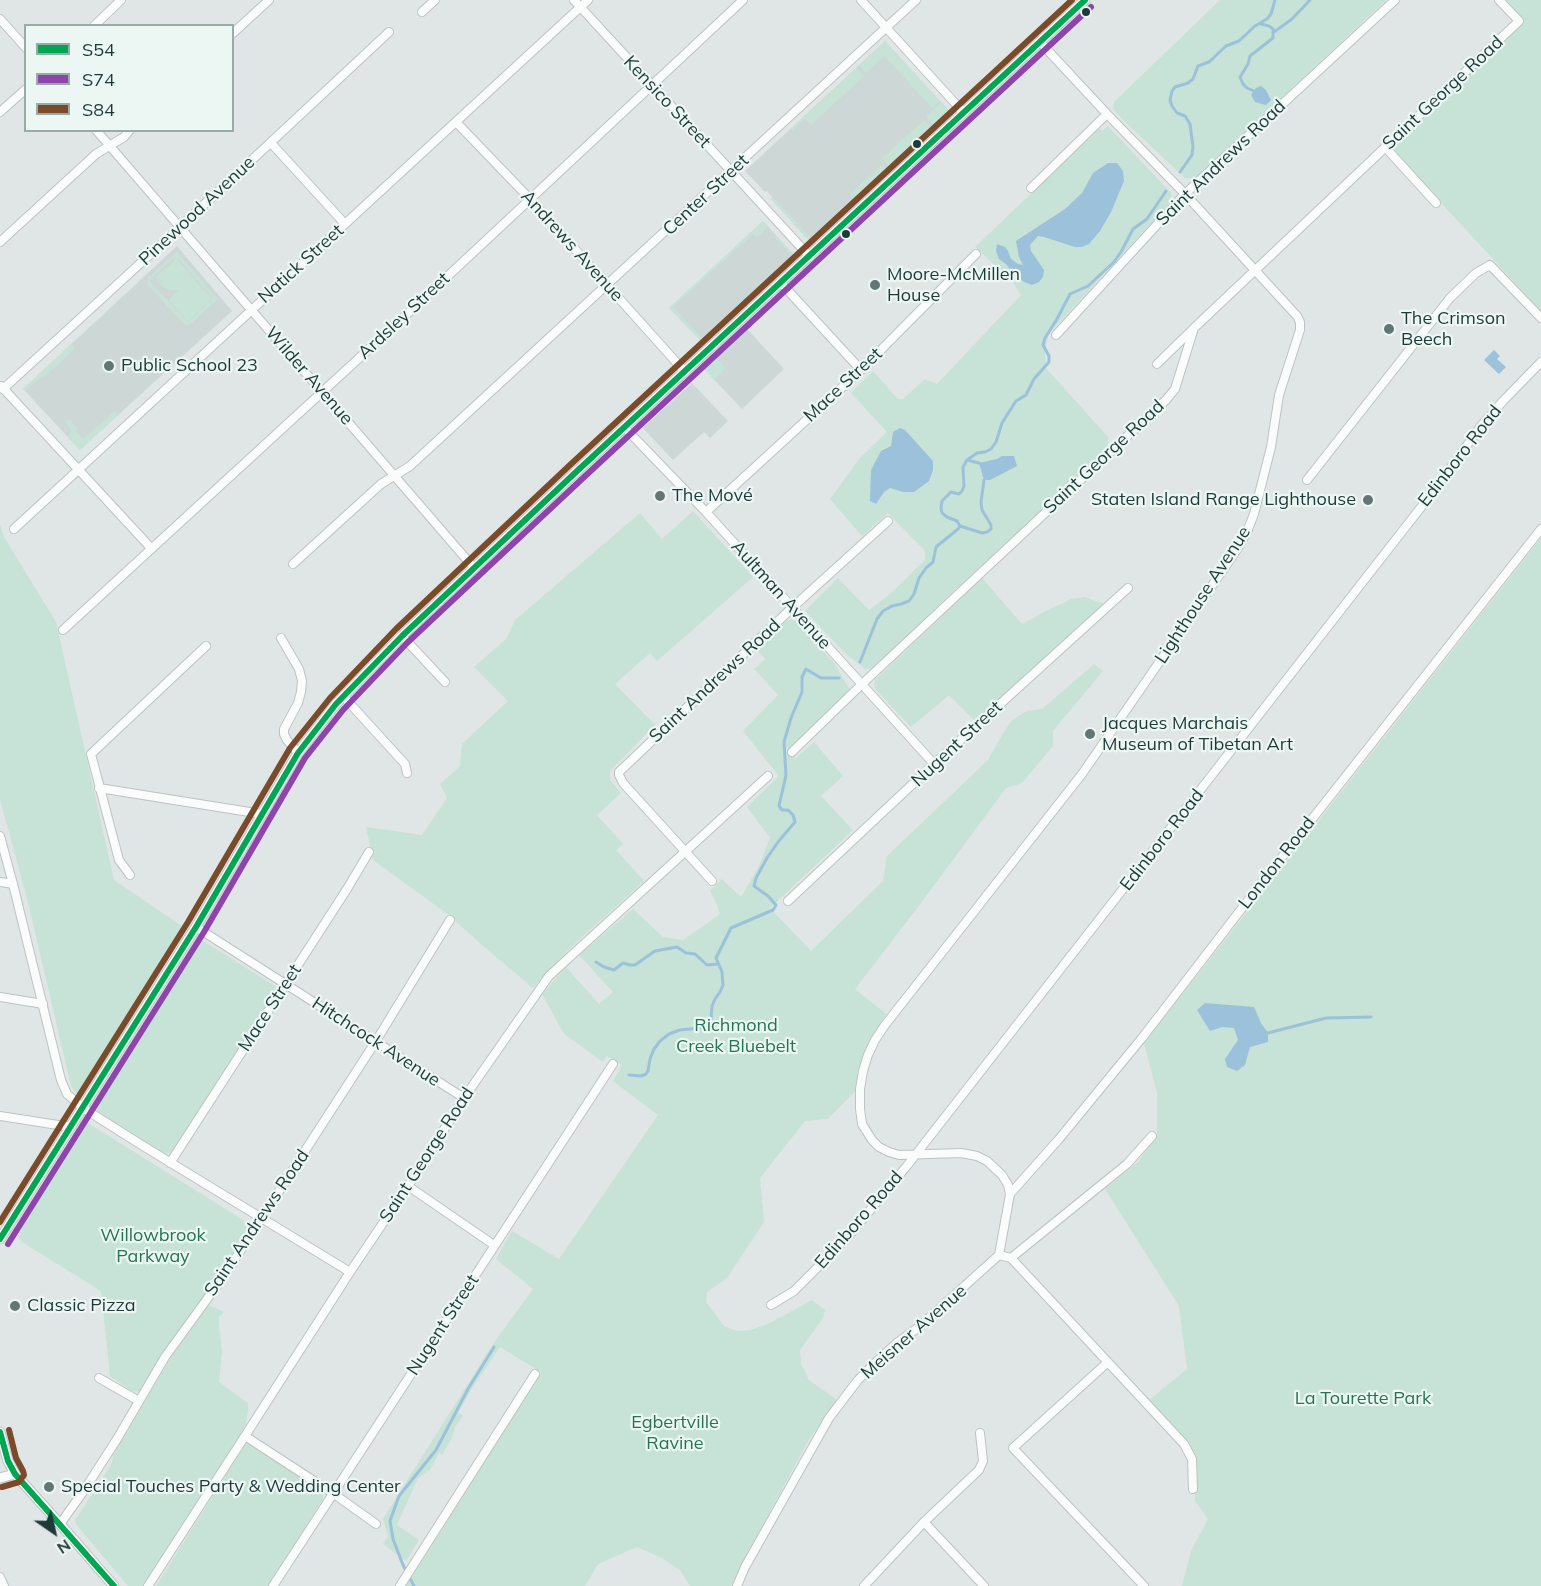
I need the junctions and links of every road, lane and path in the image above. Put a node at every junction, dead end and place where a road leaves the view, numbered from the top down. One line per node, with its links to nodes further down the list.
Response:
1 (121, 0): 15 (street)
2 (269, 0): 17 (street)
3 (435, 0): 13 (street)
4 (573, 0): 12 (street, Kensico Street)
5 (588, 0): 12 (street, Natick Street)
6 (743, 0): 21 (street, Ardsley Street)
7 (861, 0): 16 (street)
8 (916, 0): 16 (street, Center Street)
9 (1085, 0): 19 (street)
10 (1395, 0): 34 (street, Saint Andrews Road)
11 (1499, 0): 31 (street, Saint George Road)
12 (580, 7): 21 (street, Kensico Street); 26 (street, Natick Street)
13 (422, 12)
14 (0, 19): 20 (street)
15 (96, 24)
16 (886, 28): 24 (street); 32 (street, Center Street)
17 (234, 32)
18 (389, 32): 29 (street, Pinewood Avenue)
19 (1040, 42): 24 (street); 25 (street, Lighthouse Avenue)
20 (24, 46)
21 (651, 85): 32 (street, Kensico Street); 35 (street, Ardsley Street)
22 (24, 91): 23 (street)
23 (0, 112)
24 (964, 113): 41 (street)
25 (1107, 114): 33 (street); 34 (street, Lighthouse Avenue)
26 (456, 122): 35 (street, Andrews Avenue); 37 (street, Natick Street)
27 (98, 132): 30 (street, Wilder Avenue)
28 (128, 132): 30 (street)
29 (271, 143): 37 (street); 38 (street, Pinewood Avenue)
30 (109, 146): 38 (street, Wilder Avenue); 39 (street)
31 (1385, 147): 36 (street); 42 (street, Saint George Road)
32 (731, 172): 41 (street, Kensico Street); 44 (street, Center Street)
33 (1031, 188)
34 (1185, 194): 42 (street, Lighthouse Avenue); 48 (street, Saint Andrews Road)
35 (530, 200): 44 (street, Andrews Avenue); 54 (street, Ardsley Street)
36 (1436, 203)
37 (345, 224): 45 (street, Natick Street)
38 (180, 227): 45 (street, Wilder Avenue); 53 (street, Pinewood Avenue)
39 (0, 242)
40 (976, 254): 51 (street, Mace Street)
41 (810, 256): 43 (street)
42 (1255, 271): 47 (street, Saint George Road); 102 (street, Lighthouse Avenue)
43 (781, 283): 51 (street); 52 (street)
44 (608, 285): 52 (street, Andrews Avenue); 57 (street, Center Street)
45 (252, 310): 54 (street, Wilder Avenue); 56 (street, Natick Street)
46 (1541, 318): 58 (street)
47 (1194, 328): 50 (street); 73 (street, Saint George Road)
48 (1056, 335)
49 (1541, 362): 102 (street, Edinboro Road)
50 (1157, 364)
51 (861, 370): 59 (street, Mace Street)
52 (685, 372): 55 (street)
53 (2, 387): 56 (street)
54 (322, 392): 57 (street, Wilder Avenue); 63 (street, Ardsley Street)
55 (625, 428): 59 (street, Aultman Avenue); 65 (street)
56 (78, 470): 61 (street, Natick Street); 63 (street)
57 (394, 476): 64 (street, Center Street); 65 (street, Wilder Avenue)
58 (1307, 480)
59 (706, 512): 67 (street, Aultman Avenue)
60 (888, 521): 67 (street, Saint Andrews Road)
61 (14, 529)
62 (1541, 529): 105 (street, London Road)
63 (151, 548): 68 (street, Ardsley Street)
64 (293, 564)
65 (474, 568): 69 (street)
66 (1128, 588): 77 (street, Nugent Street)
67 (793, 607): 73 (street, Aultman Avenue); 83 (street, Saint Andrews Road)
68 (63, 630)
69 (402, 636): 72 (street); 74 (street)
70 (281, 638): 76 (street)
71 (206, 646): 80 (street)
72 (445, 682)
73 (862, 684): 75 (street, Saint George Road); 77 (street, Aultman Avenue)
74 (343, 696): 76 (street); 78 (street)
75 (792, 752)
76 (298, 753): 81 (street)
77 (934, 764): 89 (street, Nugent Street)
78 (407, 773)
79 (768, 776): 83 (street, Saint George Road)
80 (99, 788): 81 (street); 85 (street)
81 (262, 814): 91 (street)
82 (0, 836): 88 (street)
83 (685, 851): 86 (street); 97 (street, Saint George Road)
84 (369, 852): 92 (street, Mace Street)
85 (130, 875)
86 (712, 881)
87 (0, 882): 88 (street)
88 (14, 884): 94 (street)
89 (788, 901)
90 (450, 920): 95 (street, Saint Andrews Road)
91 (196, 927): 92 (street, Hitchcock Avenue); 98 (street)
92 (285, 984): 95 (street, Hitchcock Avenue); 103 (street, Mace Street)
93 (0, 998): 94 (street)
94 (44, 1004): 98 (street)
95 (376, 1041): 97 (street, Hitchcock Avenue); 106 (street, Saint Andrews Road)
96 (613, 1064): 108 (street, Nugent Street)
97 (464, 1098): 104 (street, Saint George Road)
98 (83, 1108): 100 (street); 103 (street)
99 (0, 1116): 100 (street)
100 (71, 1127): 107 (street)
101 (1152, 1136): 110 (street)
102 (917, 1154): 105 (street); 112 (street, Edinboro Road)
103 (171, 1162): 106 (street)
104 (408, 1186): 108 (street); 111 (street, Saint George Road)
105 (1010, 1194): 109 (street)
106 (262, 1218): 111 (street); 116 (street, Saint Andrews Road)
107 (0, 1239)
108 (494, 1245): 123 (street, Nugent Street)
109 (999, 1256): 110 (street); 133 (street, Meisner Avenue)
110 (1011, 1258): 113 (street)
111 (350, 1272): 118 (street, Saint George Road)
112 (771, 1305)
113 (1108, 1362): 122 (street); 136 (street)
114 (535, 1374): 128 (street)
115 (99, 1378): 116 (street)
116 (139, 1401): 125 (street, Saint Andrews Road)
117 (980, 1433): 124 (street)
118 (245, 1436): 123 (street); 131 (street, Saint George Road)
119 (1, 1440): 120 (street)
120 (15, 1474): 121 (street); 125 (street)
121 (0, 1478)
122 (1194, 1489)
123 (334, 1494): 126 (street); 132 (street, Nugent Street)
124 (924, 1522): 134 (street); 135 (street)
125 (60, 1524): 130 (street)
126 (376, 1524)
127 (0, 1577): 129 (street)
128 (402, 1582)
129 (4, 1586)
130 (114, 1586)
131 (148, 1586)
132 (273, 1586)
133 (737, 1586)
134 (864, 1586)
135 (984, 1586)
136 (1144, 1586)

